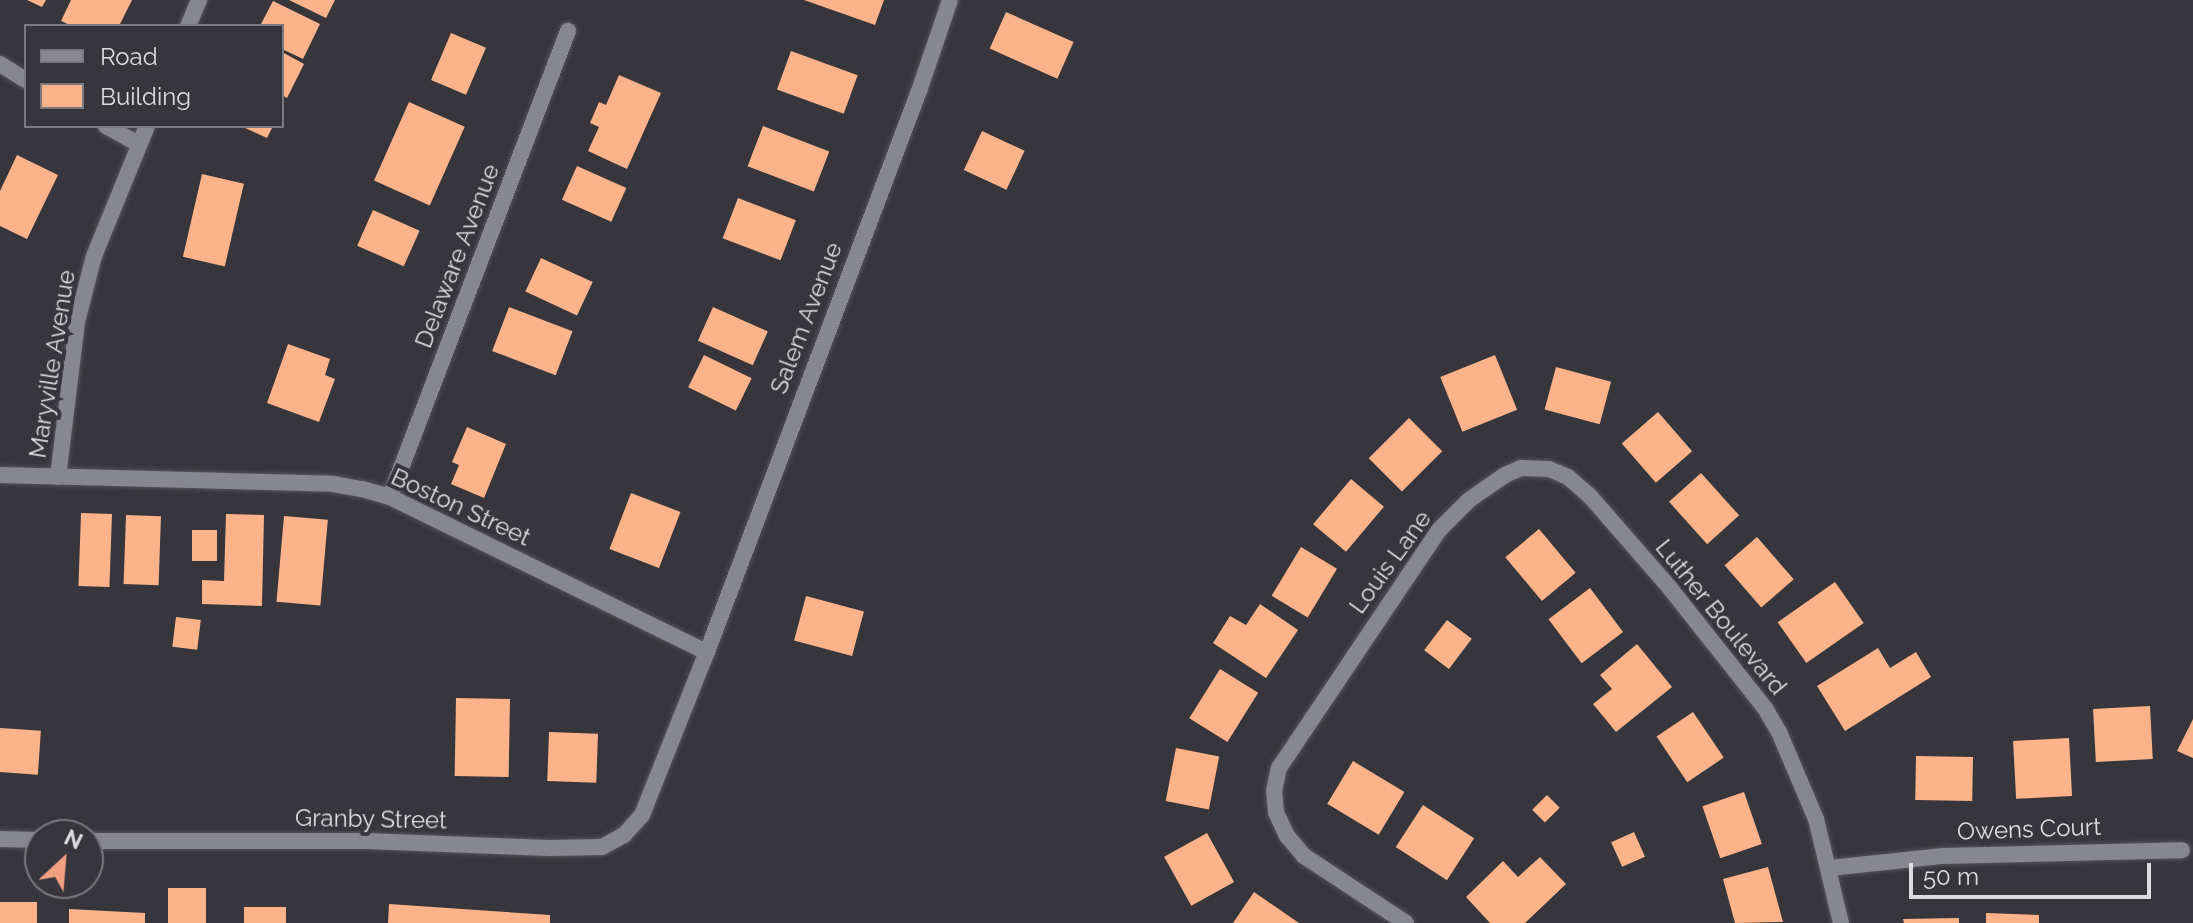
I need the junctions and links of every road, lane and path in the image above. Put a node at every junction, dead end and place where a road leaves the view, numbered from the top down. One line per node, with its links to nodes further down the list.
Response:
1 (199, 0): 3 (street)
2 (950, 0): 14 (street, Salem Avenue)
3 (189, 24)
4 (568, 31): 12 (street, Delaware Avenue)
5 (0, 64): 6 (street)
6 (24, 79)
7 (110, 128): 9 (street)
8 (146, 128): 9 (street, Maryville Avenue)
9 (139, 144): 11 (street, Maryville Avenue)
10 (0, 475): 11 (street, Boston Street)
11 (58, 477): 12 (street, Boston Street)
12 (390, 497): 14 (street, Boston Street)
13 (1616, 527): 19 (street, Luther Boulevard); 20 (street, Louis Lane)
14 (707, 652): 17 (street, Granby Street)
15 (0, 839): 16 (street)
16 (24, 840)
17 (104, 841)
18 (2182, 850): 19 (street, Owens Court)
19 (1830, 868): 21 (street, Luther Boulevard)
20 (1406, 923)
21 (1841, 923)

